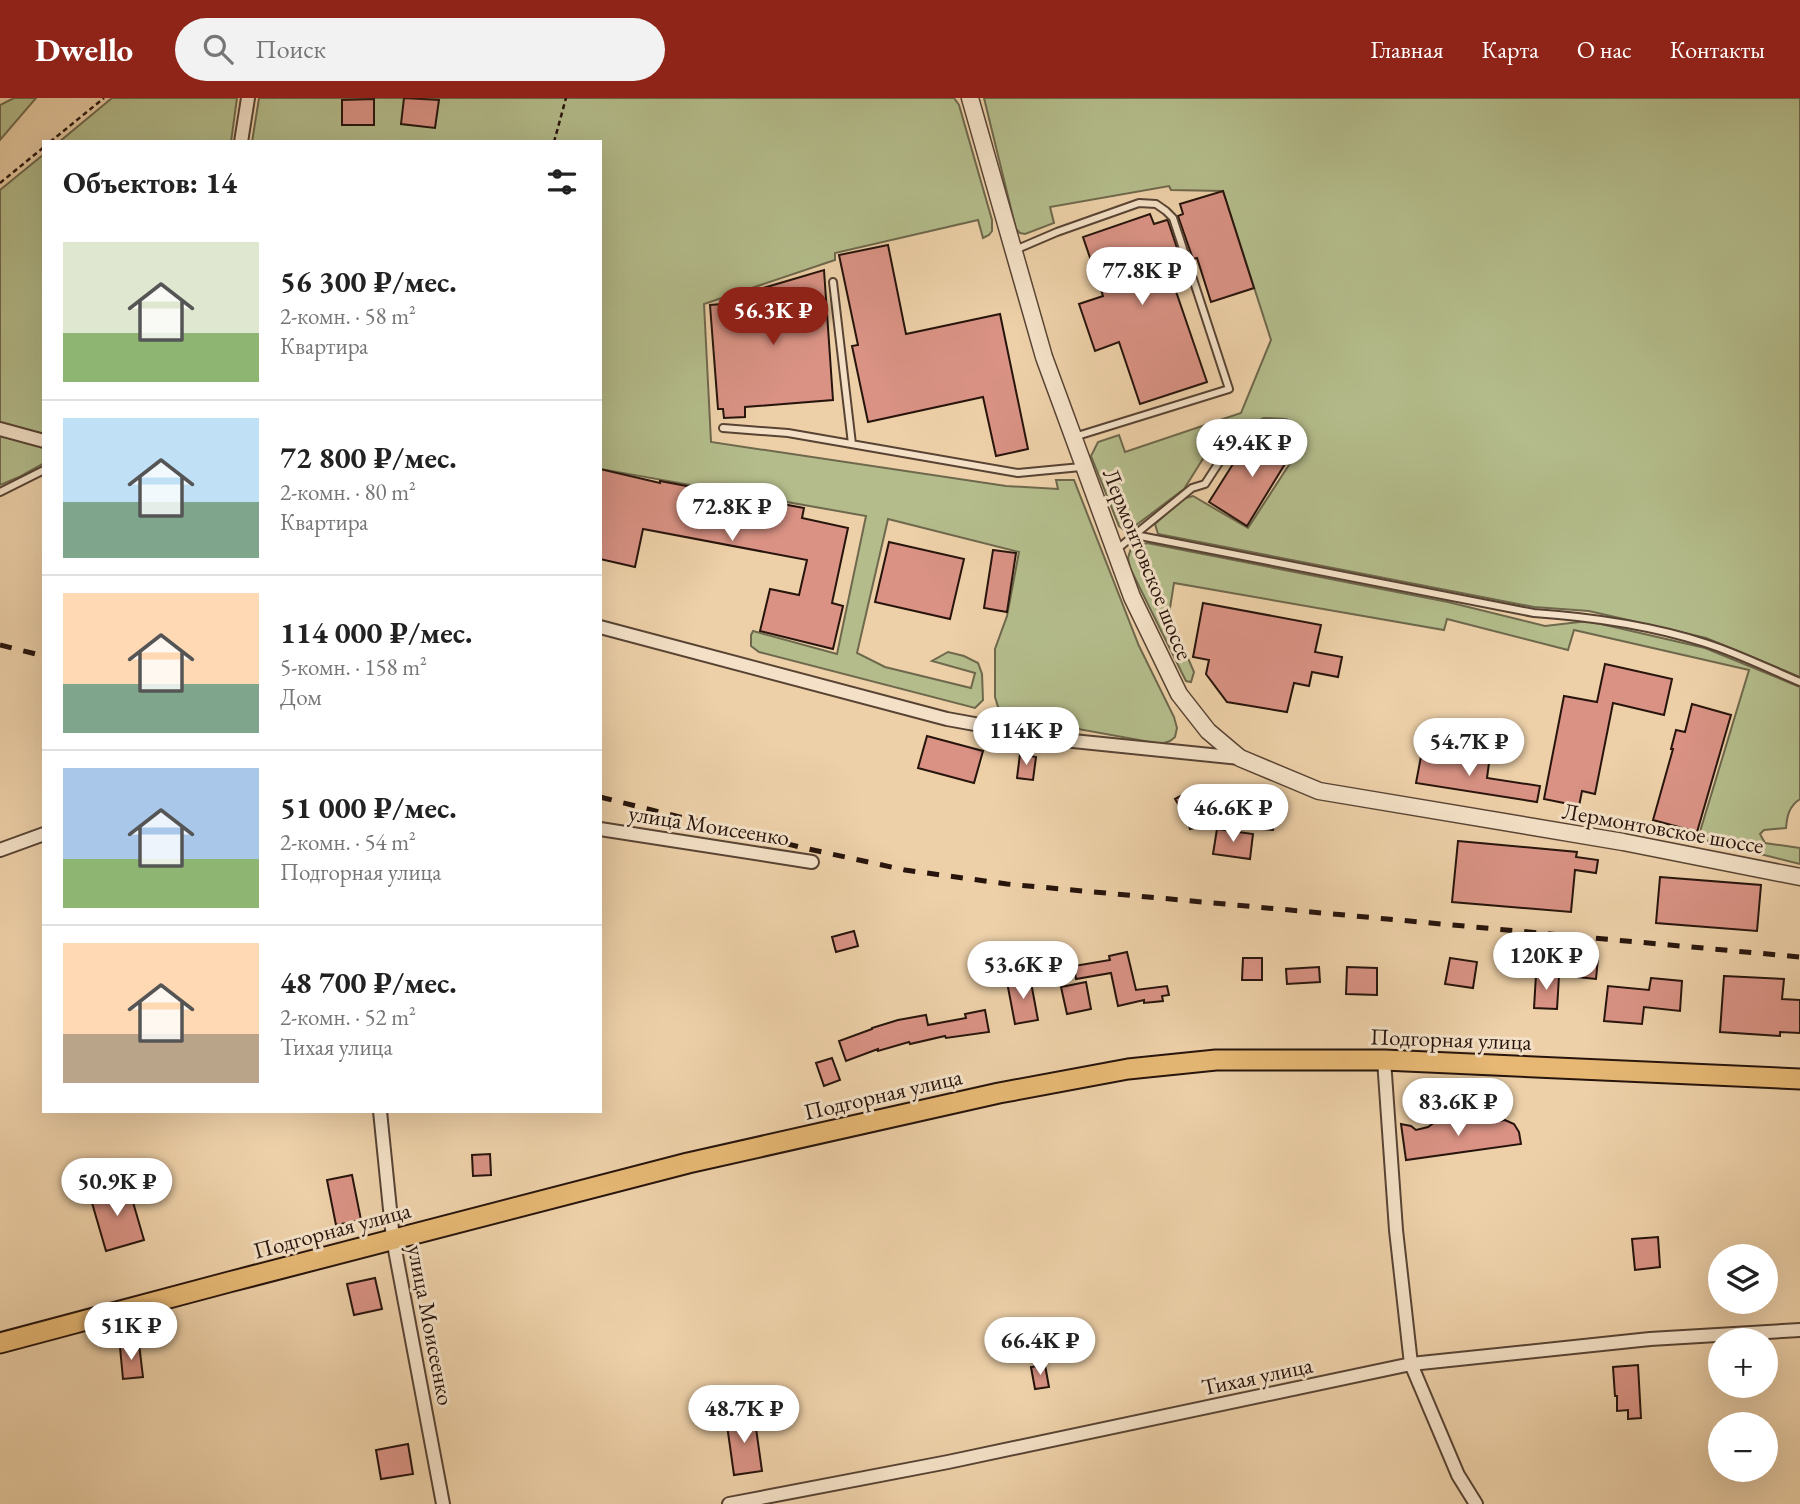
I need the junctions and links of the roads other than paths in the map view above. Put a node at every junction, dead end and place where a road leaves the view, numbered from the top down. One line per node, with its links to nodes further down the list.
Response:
1 (247, 98): 3 (street)
2 (970, 98): 4 (street, Лермонтовское шоссе)
3 (241, 140)
4 (1013, 251): 9 (street, Лермонтовское шоссе); 9 (lane)
5 (833, 282): 11 (lane)
6 (723, 428): 11 (lane)
7 (0, 429): 10 (street)
8 (1293, 437): 15 (lane)
9 (1072, 438): 12 (street, Лермонтовское шоссе)
10 (42, 440)
11 (852, 444): 12 (lane)
12 (1083, 467): 16 (street, Лермонтовское шоссе)
13 (42, 471): 14 (lane)
14 (0, 492)
15 (1135, 535): 16 (lane); 18 (lane)
16 (1115, 551): 19 (street, Лермонтовское шоссе)
17 (602, 628): 19 (street)
18 (1800, 682)
19 (1240, 758): 24 (street, Лермонтовское шоссе)
20 (602, 829): 23 (street, улица Моисеенко)
21 (42, 835): 22 (street)
22 (0, 850)
23 (812, 862)
24 (1800, 877)
25 (1384, 1060): 26 (main road, Подгорная улица); 28 (main road, Подгорная улица); 31 (street)
26 (1800, 1079)
27 (380, 1113): 28 (street, улица Моисеенко)
28 (393, 1239): 30 (main road, Подгорная улица); 32 (street, улица Моисеенко)
29 (1800, 1330): 31 (street, Тихая улица)
30 (0, 1343)
31 (1411, 1364): 33 (street, Тихая улица); 34 (street)
32 (443, 1504)
33 (729, 1504)
34 (1476, 1504)

